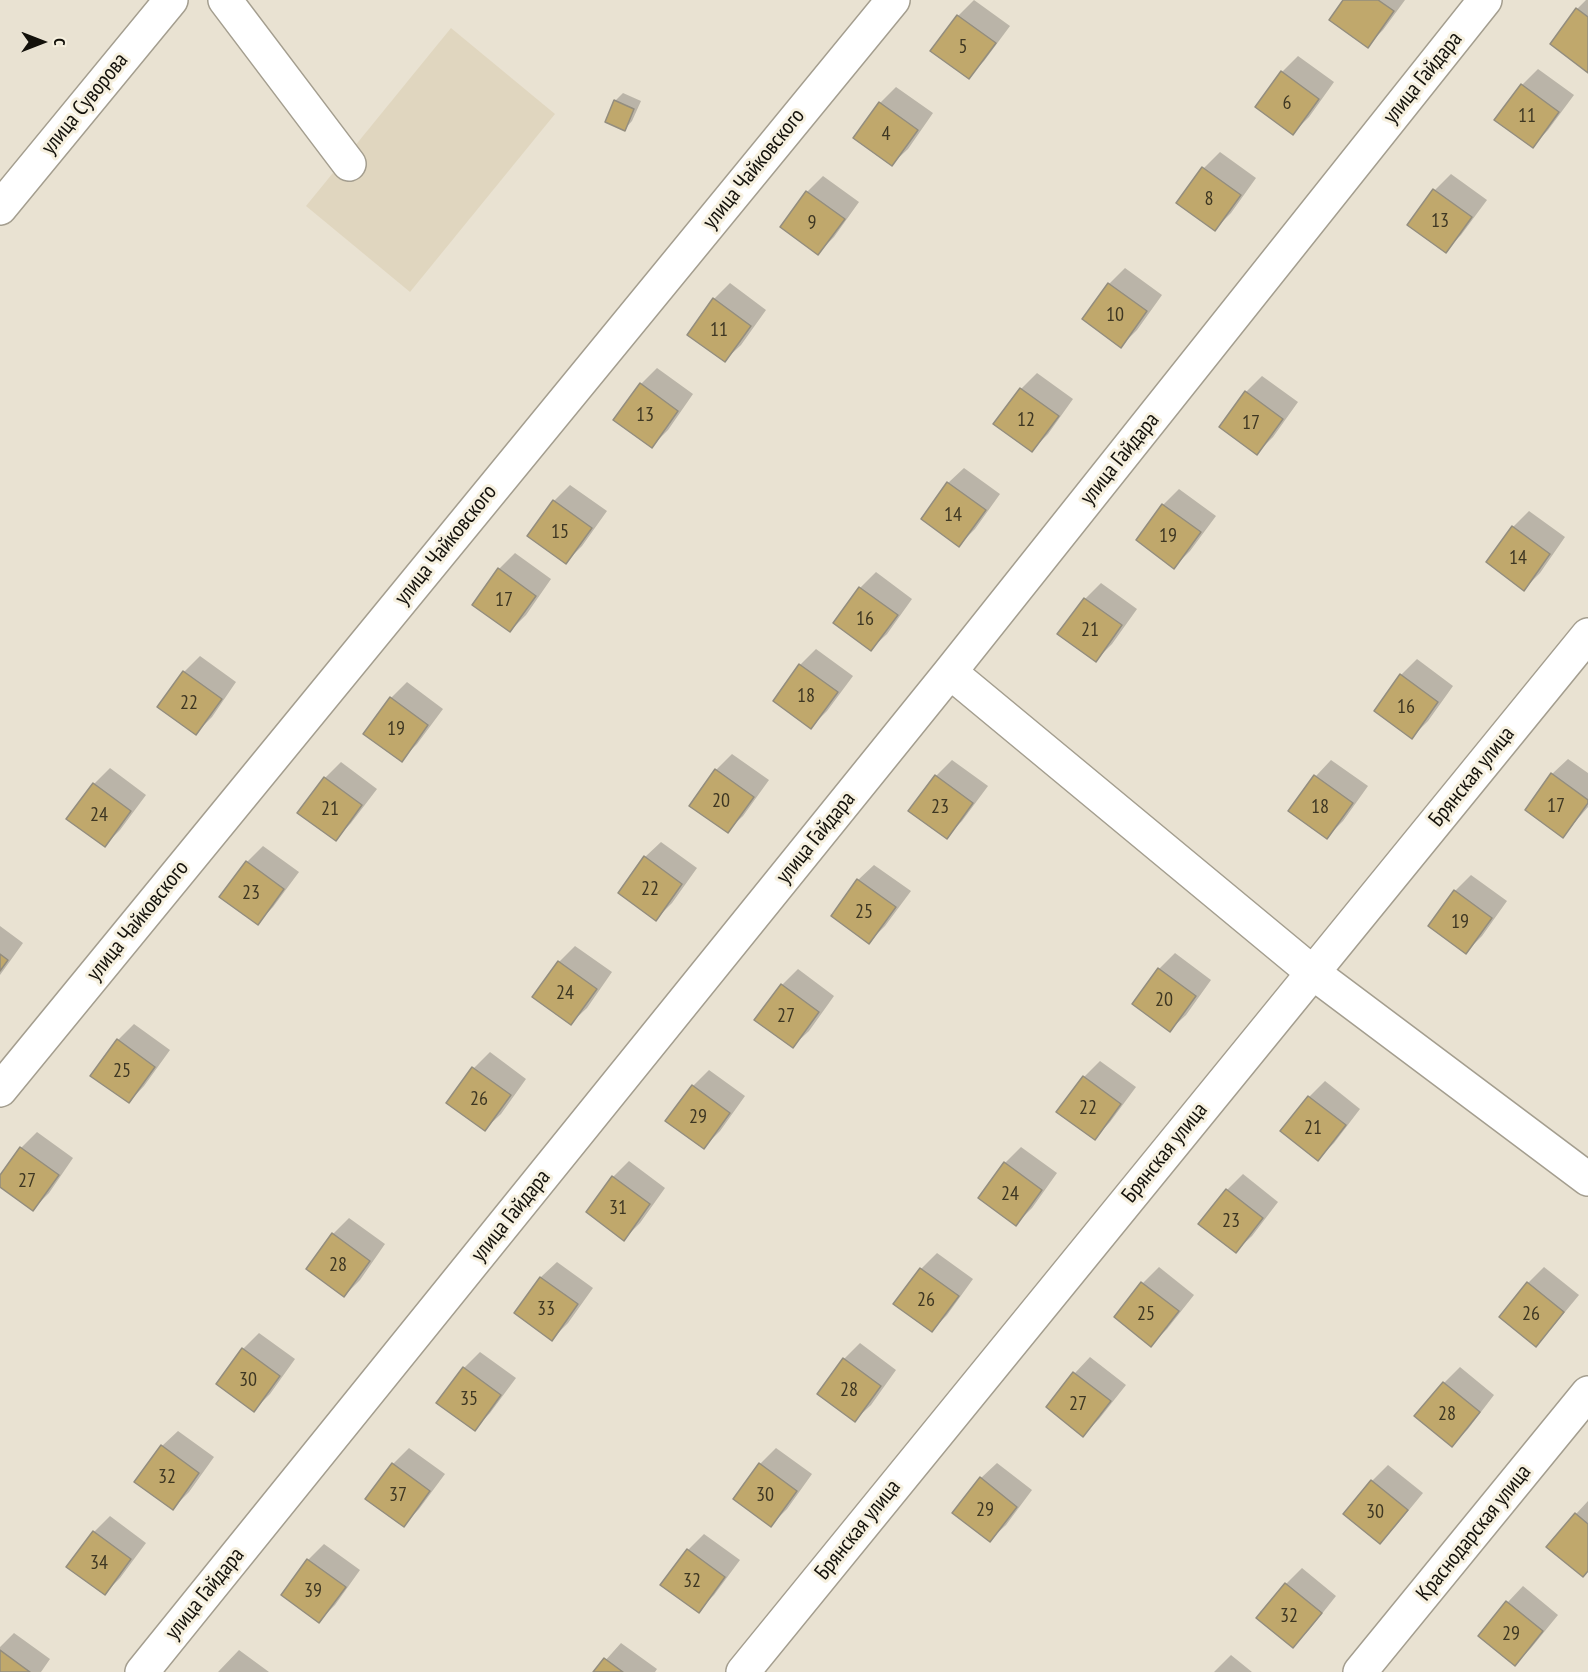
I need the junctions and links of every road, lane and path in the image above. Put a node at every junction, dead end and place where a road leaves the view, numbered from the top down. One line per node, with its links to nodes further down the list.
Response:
1 (171, 0): 6 (street, улица Суворова)
2 (225, 0): 5 (street)
3 (892, 0): 10 (street, улица Чайковского)
4 (1485, 0): 8 (street, улица Гайдара)
5 (349, 164)
6 (0, 208)
7 (1588, 635): 9 (street, Брянская улица)
8 (950, 672): 9 (street); 13 (street, улица Гайдара)
9 (1312, 972): 11 (street); 14 (street, Брянская улица)
10 (0, 1090)
11 (1588, 1179)
12 (1588, 1393): 15 (street, Краснодарская улица)
13 (142, 1672)
14 (743, 1672)
15 (1360, 1672)

